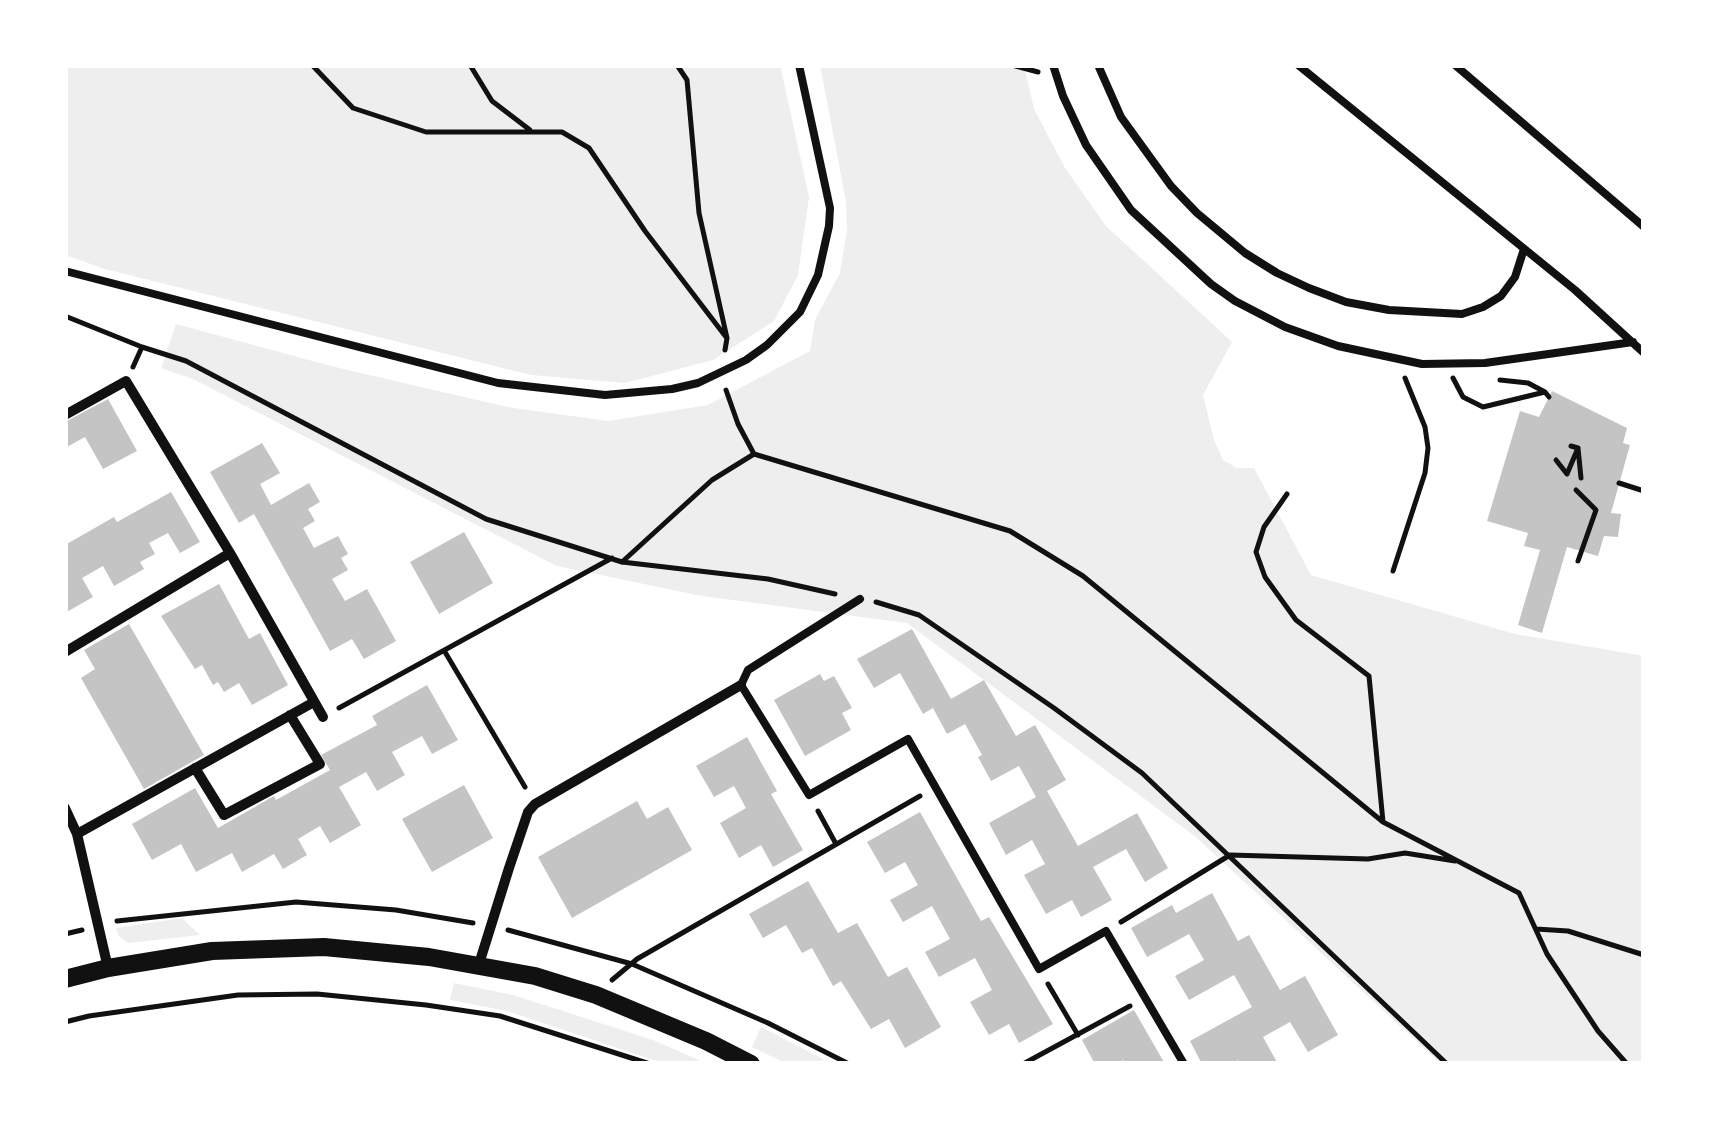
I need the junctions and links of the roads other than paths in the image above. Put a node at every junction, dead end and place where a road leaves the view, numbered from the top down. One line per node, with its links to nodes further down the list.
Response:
1 (799, 65): 8 (lane)
2 (1053, 65): 9 (lane)
3 (1098, 65): 7 (lane)
4 (1298, 65): 7 (lane)
5 (1455, 65): 6 (lane)
6 (1644, 227)
7 (1524, 248): 9 (lane)
8 (65, 271)
9 (1633, 342): 10 (lane)
10 (1644, 353)
11 (65, 415): 12 (street)
12 (230, 553): 14 (street); 16 (street)
13 (860, 599): 15 (lane)
14 (65, 652)
15 (741, 685): 22 (street); 26 (lane)
16 (314, 702): 17 (street); 18 (street)
17 (290, 716): 19 (street); 19 (street)
18 (323, 717)
19 (195, 768): 21 (street)
20 (65, 808): 21 (street)
21 (77, 834): 23 (street)
22 (478, 964): 23 (street); 25 (street)
23 (108, 968): 24 (street)
24 (65, 979)
25 (751, 1064)
26 (1184, 1064)

